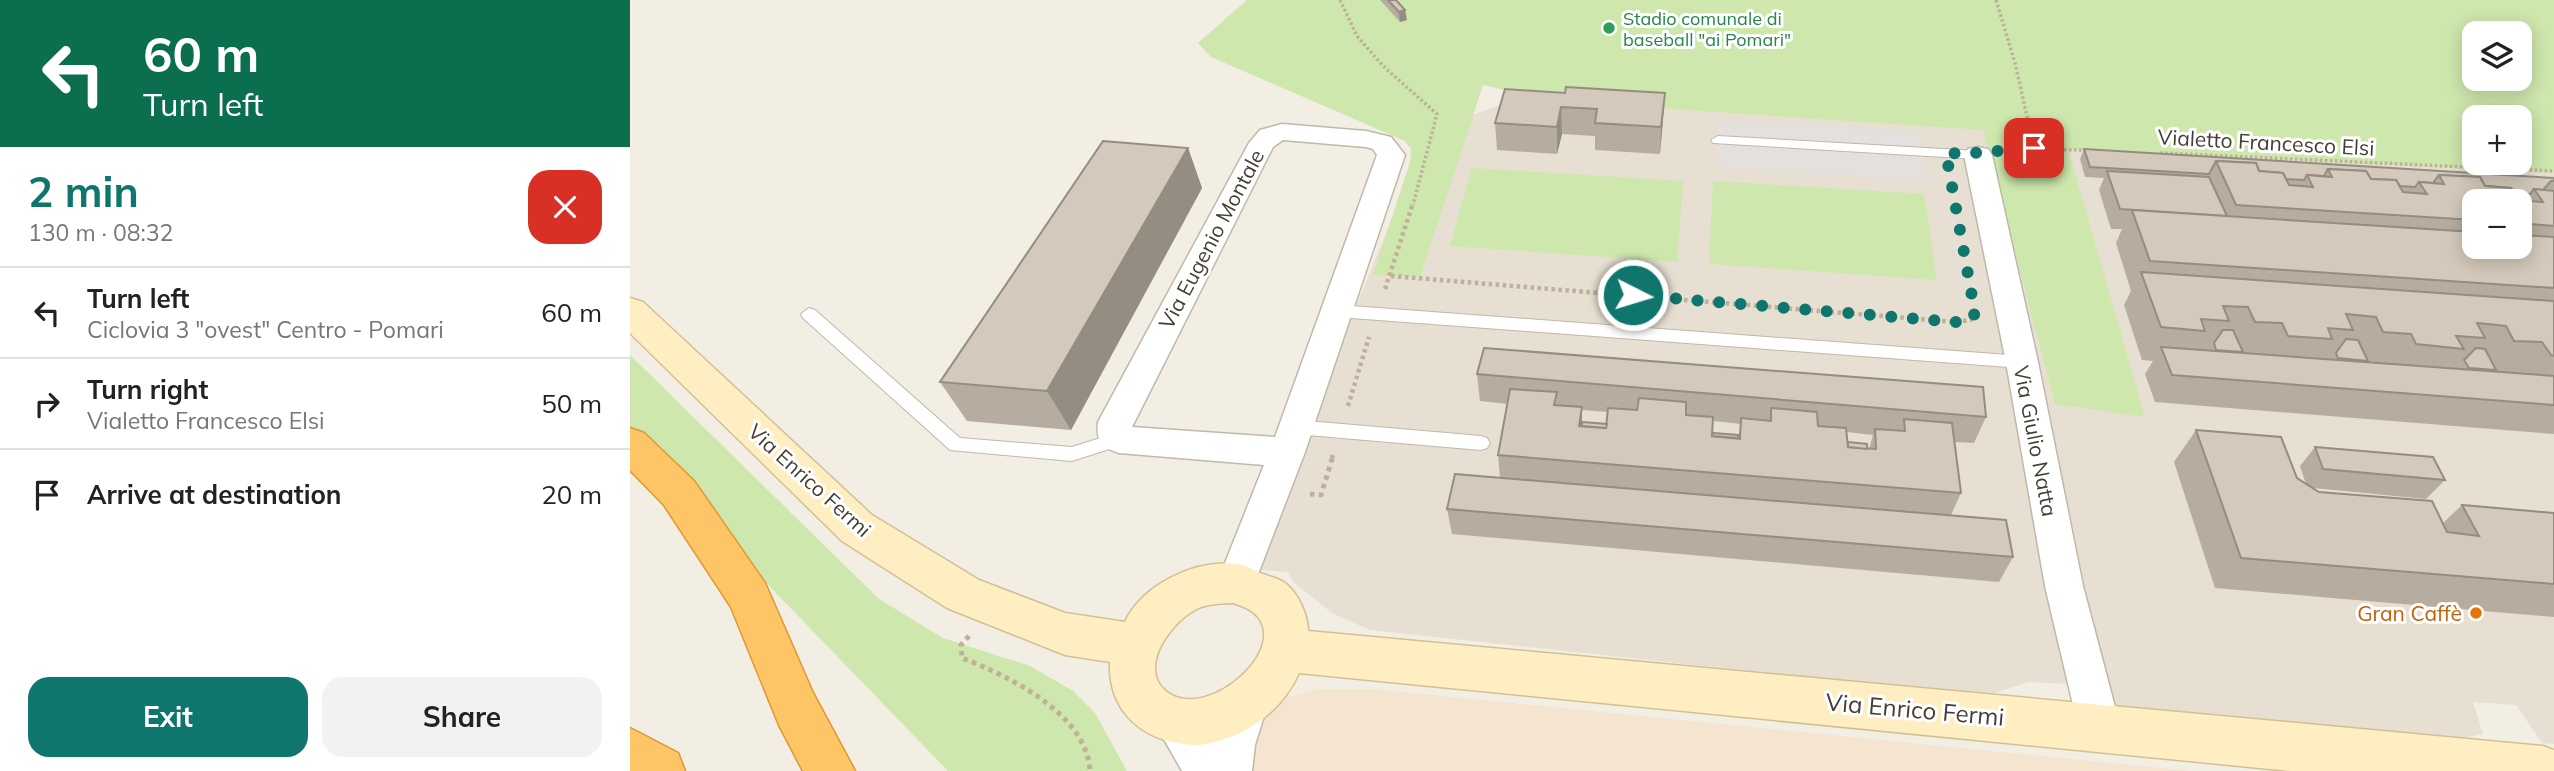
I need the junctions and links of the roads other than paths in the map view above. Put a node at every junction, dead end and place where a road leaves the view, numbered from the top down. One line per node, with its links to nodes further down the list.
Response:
1 (1718, 140): 2 (lane)
2 (1978, 155): 6 (street, Via Giulio Natta)
3 (630, 311): 12 (street, Via Enrico Fermi)
4 (1338, 311): 6 (lane); 7 (street, Via Eugenio Montale); 8 (street, Via Eugenio Montale)
5 (809, 314): 7 (lane)
6 (2022, 362): 16 (street, Via Giulio Natta)
7 (1119, 439): 8 (street)
8 (1291, 439): 10 (lane); 11 (street, Via Eugenio Montale)
9 (630, 443): 20 (highway)
10 (1481, 443)
11 (1236, 583): 12 (street); 13 (street)
12 (1135, 645): 15 (street)
13 (1286, 650): 14 (street); 16 (street, Via Enrico Fermi)
14 (1247, 703): 15 (street); 22 (street)
15 (1174, 720): 21 (street)
16 (2099, 726): 18 (street, Via Enrico Fermi)
17 (630, 752): 19 (highway)
18 (2396, 764): 23 (street, Via Enrico Fermi)
19 (660, 771)
20 (830, 771)
21 (1207, 771)
22 (1230, 771)
23 (2543, 771)

